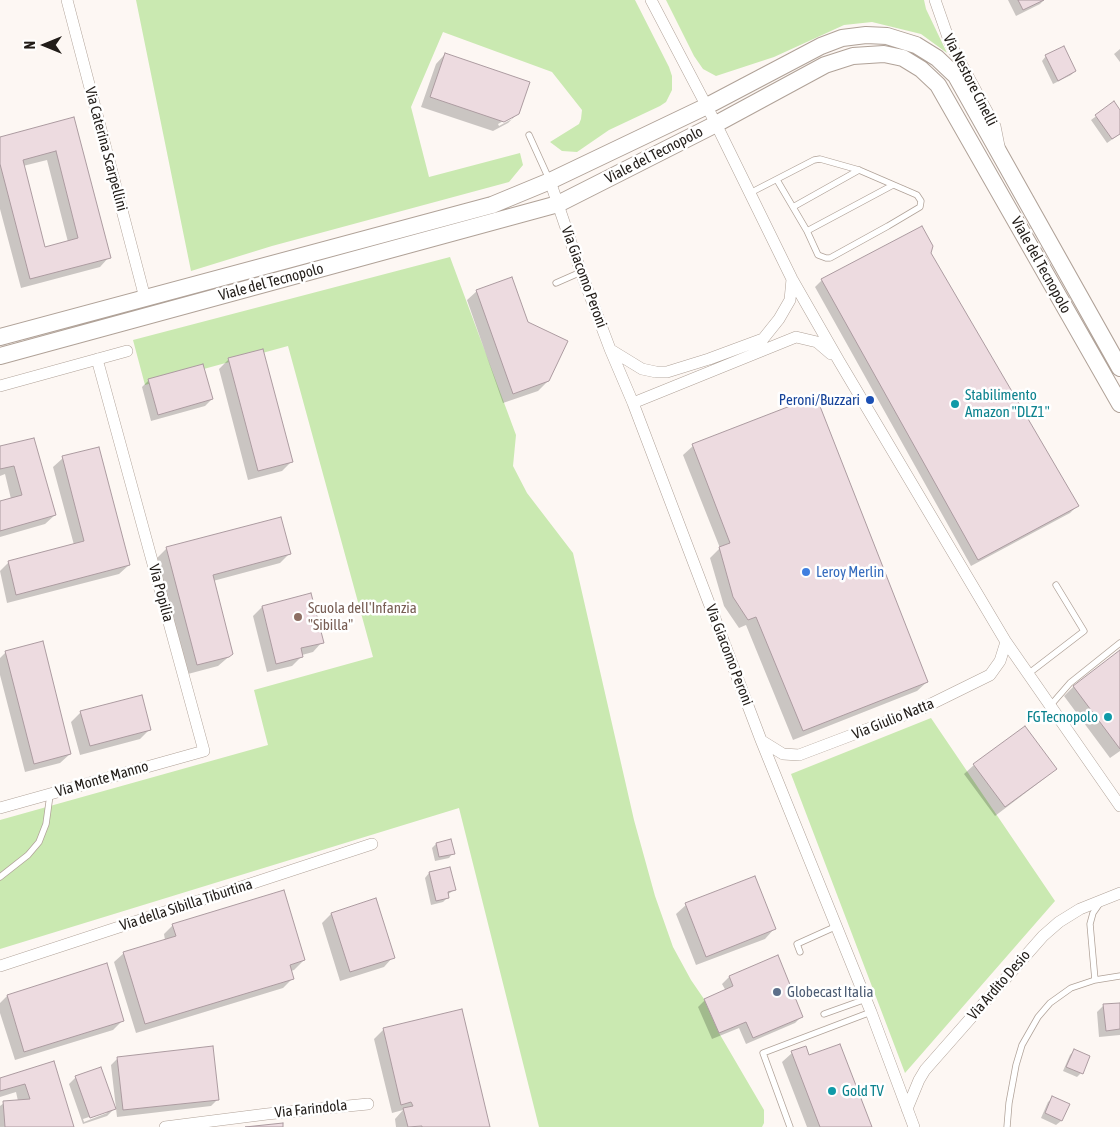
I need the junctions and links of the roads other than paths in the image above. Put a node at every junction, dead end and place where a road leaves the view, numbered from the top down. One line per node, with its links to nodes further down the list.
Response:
1 (67, 0): 19 (street, Via Caterina Scarpellini)
2 (651, 0): 4 (street)
3 (935, 0): 7 (street, Via Nestore Cinelli)
4 (707, 106): 5 (street); 7 (main road, Viale del Tecnopolo); 10 (main road, Viale del Tecnopolo)
5 (716, 124): 12 (street); 13 (main road, Viale del Tecnopolo); 29 (main road, Viale del Tecnopolo)
6 (529, 135): 10 (lane)
7 (1002, 160): 26 (main road, Viale del Tecnopolo)
8 (859, 170): 9 (lane); 11 (lane); 14 (lane)
9 (777, 180): 12 (lane); 14 (lane)
10 (550, 181): 13 (street, Via Giacomo Peroni); 19 (main road, Viale del Tecnopolo)
11 (893, 184): 15 (lane); 15 (lane)
12 (750, 193): 17 (street)
13 (558, 204): 16 (street, Via Giacomo Peroni); 23 (main road, Viale del Tecnopolo)
14 (793, 207): 15 (lane)
15 (807, 231)
16 (581, 272): 18 (lane); 21 (street, Via Giacomo Peroni)
17 (792, 279): 21 (street); 25 (street)
18 (556, 282)
19 (144, 298): 20 (main road, Viale del Tecnopolo)
20 (0, 336)
21 (610, 348): 28 (street, Via Giacomo Peroni)
22 (127, 351): 24 (street)
23 (0, 356)
24 (97, 359): 27 (street); 36 (street, Via Popilia)
25 (839, 361): 28 (street); 31 (street)
26 (1120, 368)
27 (0, 386)
28 (633, 403): 35 (street, Via Giacomo Peroni)
29 (1120, 404)
30 (1056, 585): 33 (lane)
31 (1006, 642): 33 (street); 35 (street, Via Giulio Natta)
32 (1120, 643): 34 (lane)
33 (1028, 674): 34 (street)
34 (1050, 706): 38 (street)
35 (761, 740): 44 (street, Via Giacomo Peroni)
36 (204, 751): 37 (street, Via Monte Manno)
37 (50, 795): 39 (street, Via Monte Manno); 41 (lane)
38 (1120, 806)
39 (0, 808)
40 (372, 844): 46 (street, Via della Sibilla Tiburtina)
41 (0, 877)
42 (1120, 893): 43 (street, Via Ardito Desio)
43 (1102, 900): 48 (lane); 53 (street, Via Ardito Desio)
44 (837, 926): 45 (lane); 49 (street, Via Giacomo Peroni)
45 (800, 952)
46 (0, 966)
47 (1120, 976): 48 (lane)
48 (1095, 980): 57 (lane)
49 (866, 999): 50 (street, Via Giacomo Peroni); 51 (lane)
50 (872, 1012): 53 (street, Via Giacomo Peroni); 55 (lane)
51 (824, 1014)
52 (368, 1104): 54 (street, Via Farindola)
53 (907, 1109): 56 (street, Via Giacomo Peroni)
54 (165, 1127)
55 (790, 1127)
56 (914, 1127)
57 (1007, 1127)

